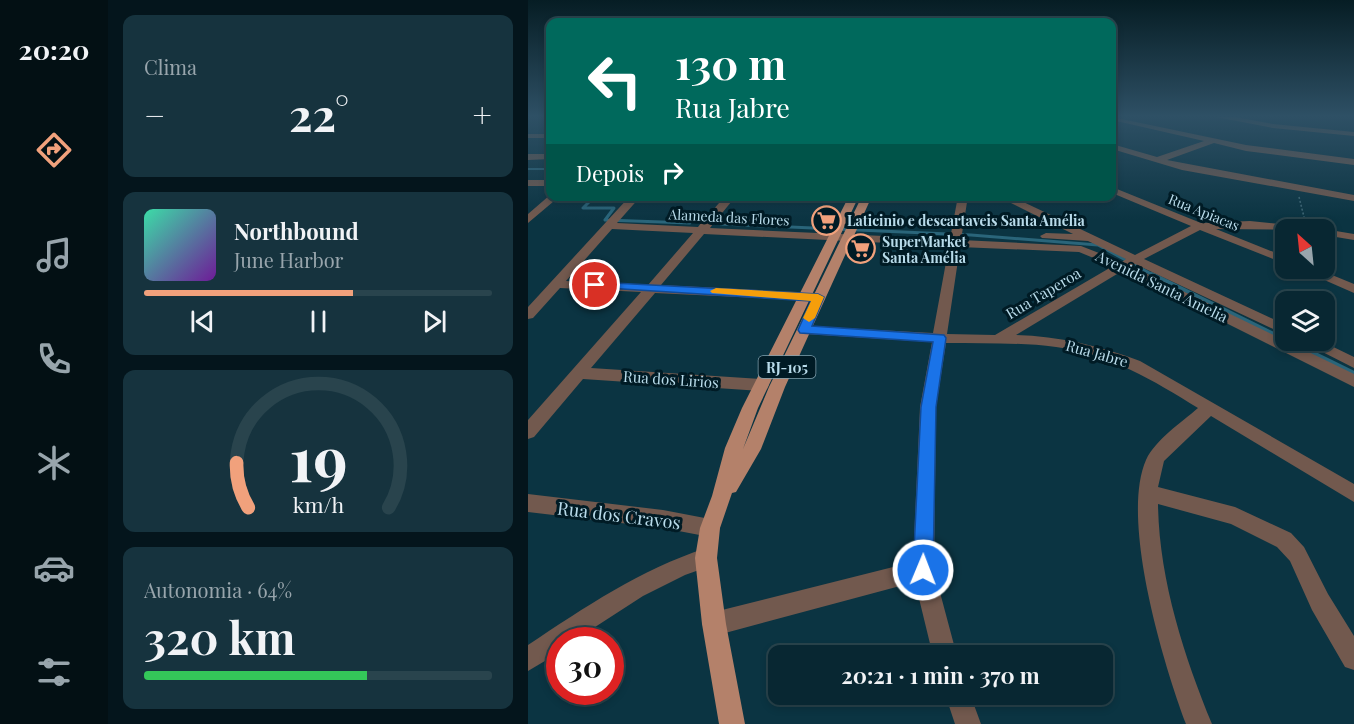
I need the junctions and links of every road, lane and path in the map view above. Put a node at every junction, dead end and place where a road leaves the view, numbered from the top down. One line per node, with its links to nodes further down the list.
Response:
1 (1125, 151): 6 (street)
2 (1185, 151): 6 (street)
3 (1266, 151): 7 (street)
4 (546, 157): 5 (street)
5 (528, 158)
6 (1158, 160): 10 (street)
7 (1354, 162)
8 (528, 183): 9 (street)
9 (546, 183)
10 (1296, 186): 12 (street); 21 (path)
11 (1116, 192): 24 (street, Rua Apiacas)
12 (1354, 198)
13 (549, 201): 20 (street)
14 (632, 201): 22 (street)
15 (727, 201): 23 (street)
16 (852, 201): 26 (main road, RJ-105)
17 (864, 201): 26 (main road, RJ-105)
18 (962, 201): 28 (street)
19 (1012, 201): 30 (street, Avenida Santa Amelia)
20 (530, 217)
21 (1304, 219)
22 (613, 222): 23 (street, Alameda das Flores); 35 (street)
23 (706, 226): 26 (street, Alameda das Flores); 36 (street)
24 (1199, 226): 25 (street); 31 (street, Rua Apiacas); 32 (street, Rua Taperoa)
25 (1275, 227)
26 (843, 232): 28 (street, Avenida Santa Amelia); 38 (main road, RJ-105)
27 (1335, 233): 29 (street)
28 (956, 237): 30 (street, Avenida Santa Amelia); 33 (street, Avenida Santa Amelia); 42 (street)
29 (1354, 237)
30 (1089, 238): 32 (street, Avenida Santa Amelia)
31 (1275, 257)
32 (1135, 258): 33 (street, Rua Taperoa); 40 (street, Avenida Santa Amelia)
33 (1122, 266): 43 (street, Rua Taperoa); 47 (street, Avenida Santa Amelia)
34 (1330, 279): 37 (street)
35 (557, 284): 36 (street); 39 (street)
36 (654, 287): 38 (street); 46 (street)
37 (1354, 289)
38 (811, 297): 41 (main road, RJ-105); 48 (main road, RJ-105)
39 (528, 315)
40 (1275, 326)
41 (804, 330): 42 (street, Rua Jabre); 53 (main road, RJ-105)
42 (940, 338): 43 (street, Rua Jabre); 57 (street)
43 (1000, 338): 49 (street, Rua Jabre)
44 (1329, 351): 45 (street)
45 (1354, 363)
46 (580, 373): 48 (street, Rua dos Lirios); 50 (street)
47 (1354, 381)
48 (761, 385): 53 (main road, RJ-105)
49 (1210, 408): 51 (street); 52 (street, Rua Jabre)
50 (528, 432)
51 (1148, 493): 60 (street); 65 (street)
52 (1354, 494)
53 (722, 496): 55 (main road, RJ-105)
54 (528, 503): 55 (street, Rua dos Cravos)
55 (710, 528): 56 (main road, RJ-105)
56 (706, 558): 58 (main road, RJ-105); 61 (street)
57 (923, 570): 58 (street); 59 (street)
58 (714, 624): 63 (main road, RJ-105)
59 (942, 645)
60 (1354, 658)
61 (528, 659)
62 (961, 705): 64 (street)
63 (732, 724)
64 (968, 724)
65 (1199, 724)

